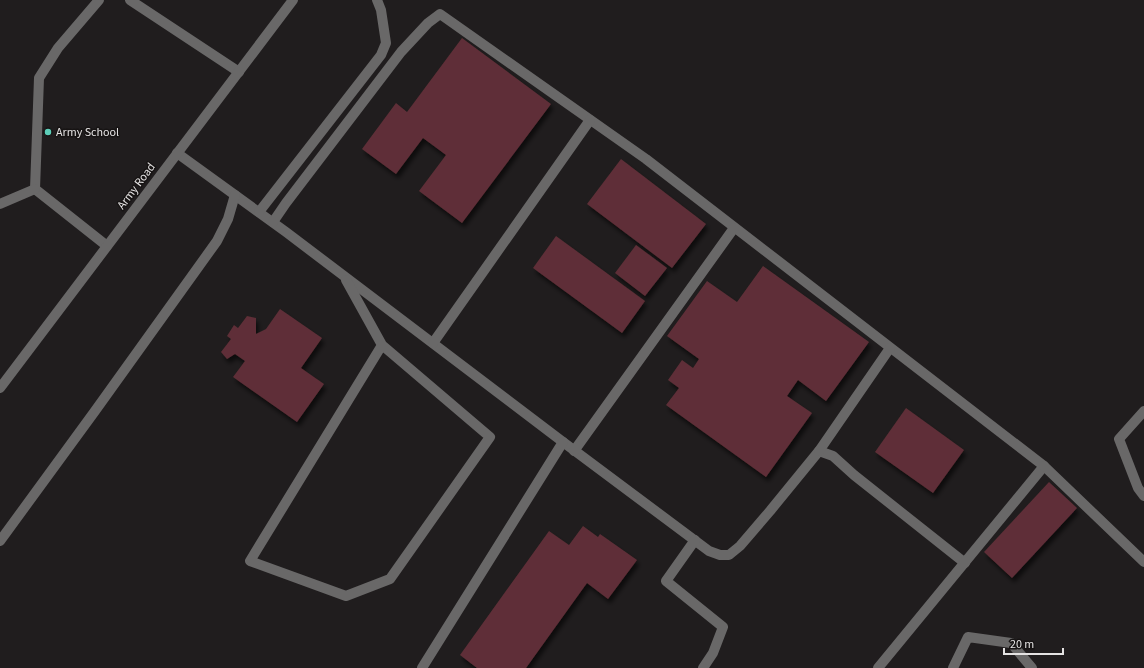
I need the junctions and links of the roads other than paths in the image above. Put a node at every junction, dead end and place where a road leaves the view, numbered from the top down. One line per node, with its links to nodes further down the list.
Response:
1 (99, 0): 8 (street)
2 (130, 0): 5 (street)
3 (293, 0): 5 (street, Army Road)
4 (377, 0): 11 (street)
5 (239, 72): 7 (street, Army Road)
6 (590, 120): 12 (street); 13 (street); 16 (street)
7 (177, 153): 9 (street); 14 (street, Army Road)
8 (35, 189): 10 (street); 14 (street)
9 (235, 196): 11 (street); 27 (street)
10 (0, 204)
11 (259, 212): 12 (street)
12 (273, 222): 15 (street)
13 (734, 228): 18 (street); 22 (street)
14 (107, 246): 19 (street, Army Road)
15 (344, 276): 16 (street); 17 (street)
16 (433, 343): 21 (street)
17 (382, 345): 17 (street)
18 (890, 348): 23 (street); 24 (street)
19 (0, 388)
20 (1144, 411): 25 (street)
21 (563, 442): 22 (street); 30 (street)
22 (574, 451): 26 (street)
23 (819, 451): 26 (street); 28 (street)
24 (1044, 466): 28 (street); 29 (street)
25 (1144, 496)
26 (696, 540): 31 (street)
27 (0, 541)
28 (965, 562): 32 (street)
29 (1144, 562)
30 (422, 668)
31 (703, 668)
32 (878, 668)
33 (953, 668): 34 (street)
34 (1032, 668)

